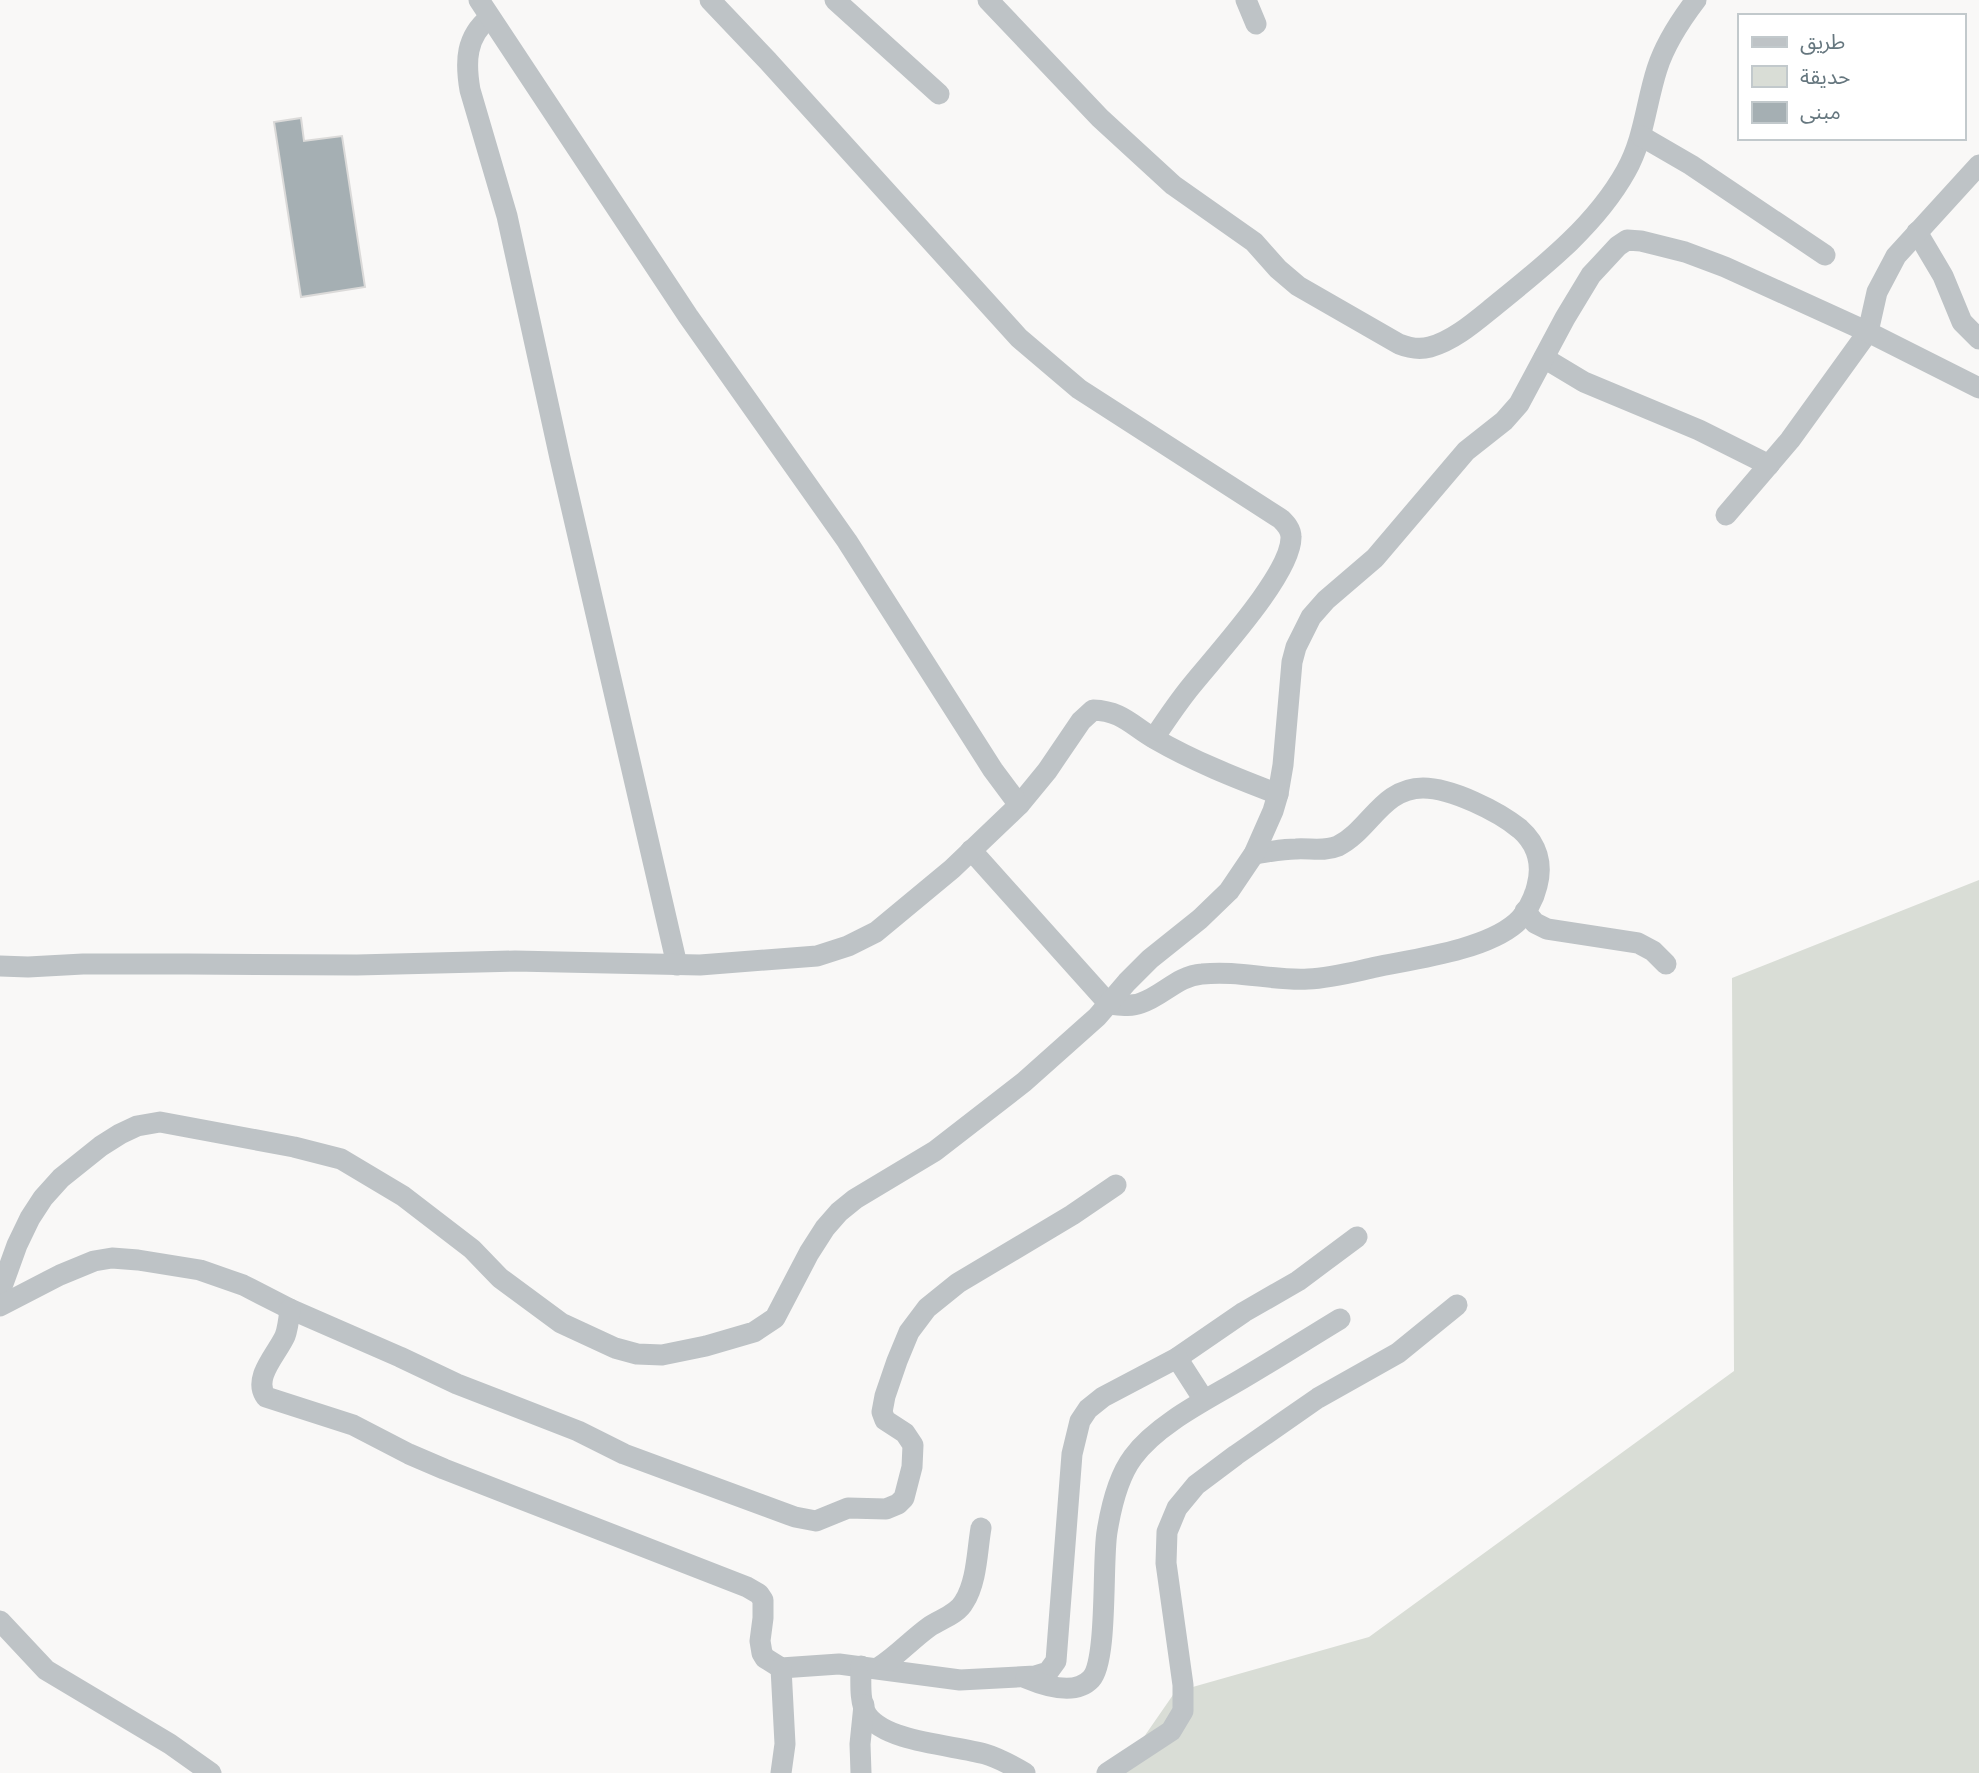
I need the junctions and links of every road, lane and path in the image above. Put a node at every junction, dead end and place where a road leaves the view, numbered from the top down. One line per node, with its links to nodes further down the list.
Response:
1 (710, 0): 19 (street)
2 (835, 0): 8 (street)
3 (988, 0): 9 (street)
4 (1246, 0): 7 (street)
5 (1696, 0): 9 (street)
6 (484, 9): 21 (street); 26 (street)
7 (1256, 24)
8 (939, 94)
9 (1641, 136): 12 (street)
10 (1979, 165): 11 (street)
11 (1917, 232): 13 (street); 14 (street)
12 (1825, 255)
13 (1868, 332): 15 (street); 16 (street); 17 (street)
14 (1979, 339)
15 (1544, 358): 17 (street); 20 (street)
16 (1979, 387)
17 (1769, 465): 18 (street)
18 (1726, 515)
19 (1154, 738): 20 (street); 21 (street)
20 (1278, 794): 23 (street)
21 (1019, 805): 22 (street)
22 (971, 850): 26 (street); 28 (street)
23 (1254, 854): 24 (street); 28 (street)
24 (1525, 911): 25 (street); 28 (street)
25 (1666, 964)
26 (677, 965): 27 (street)
27 (0, 966)
28 (1109, 1004): 31 (street)
29 (1116, 1185): 34 (street)
30 (1357, 1237): 36 (street)
31 (0, 1292)
32 (1457, 1305): 48 (street)
33 (0, 1306): 34 (street)
34 (290, 1309): 41 (street)
35 (1340, 1320): 37 (street)
36 (1177, 1358): 37 (street); 42 (street)
37 (1205, 1400): 42 (street)
38 (981, 1528): 40 (street)
39 (0, 1621): 44 (street)
40 (870, 1667): 41 (street); 42 (street); 43 (street)
41 (780, 1668): 45 (street)
42 (1025, 1677)
43 (864, 1705): 46 (street); 47 (street)
44 (211, 1773)
45 (781, 1773)
46 (861, 1773)
47 (1025, 1773)
48 (1108, 1773)

